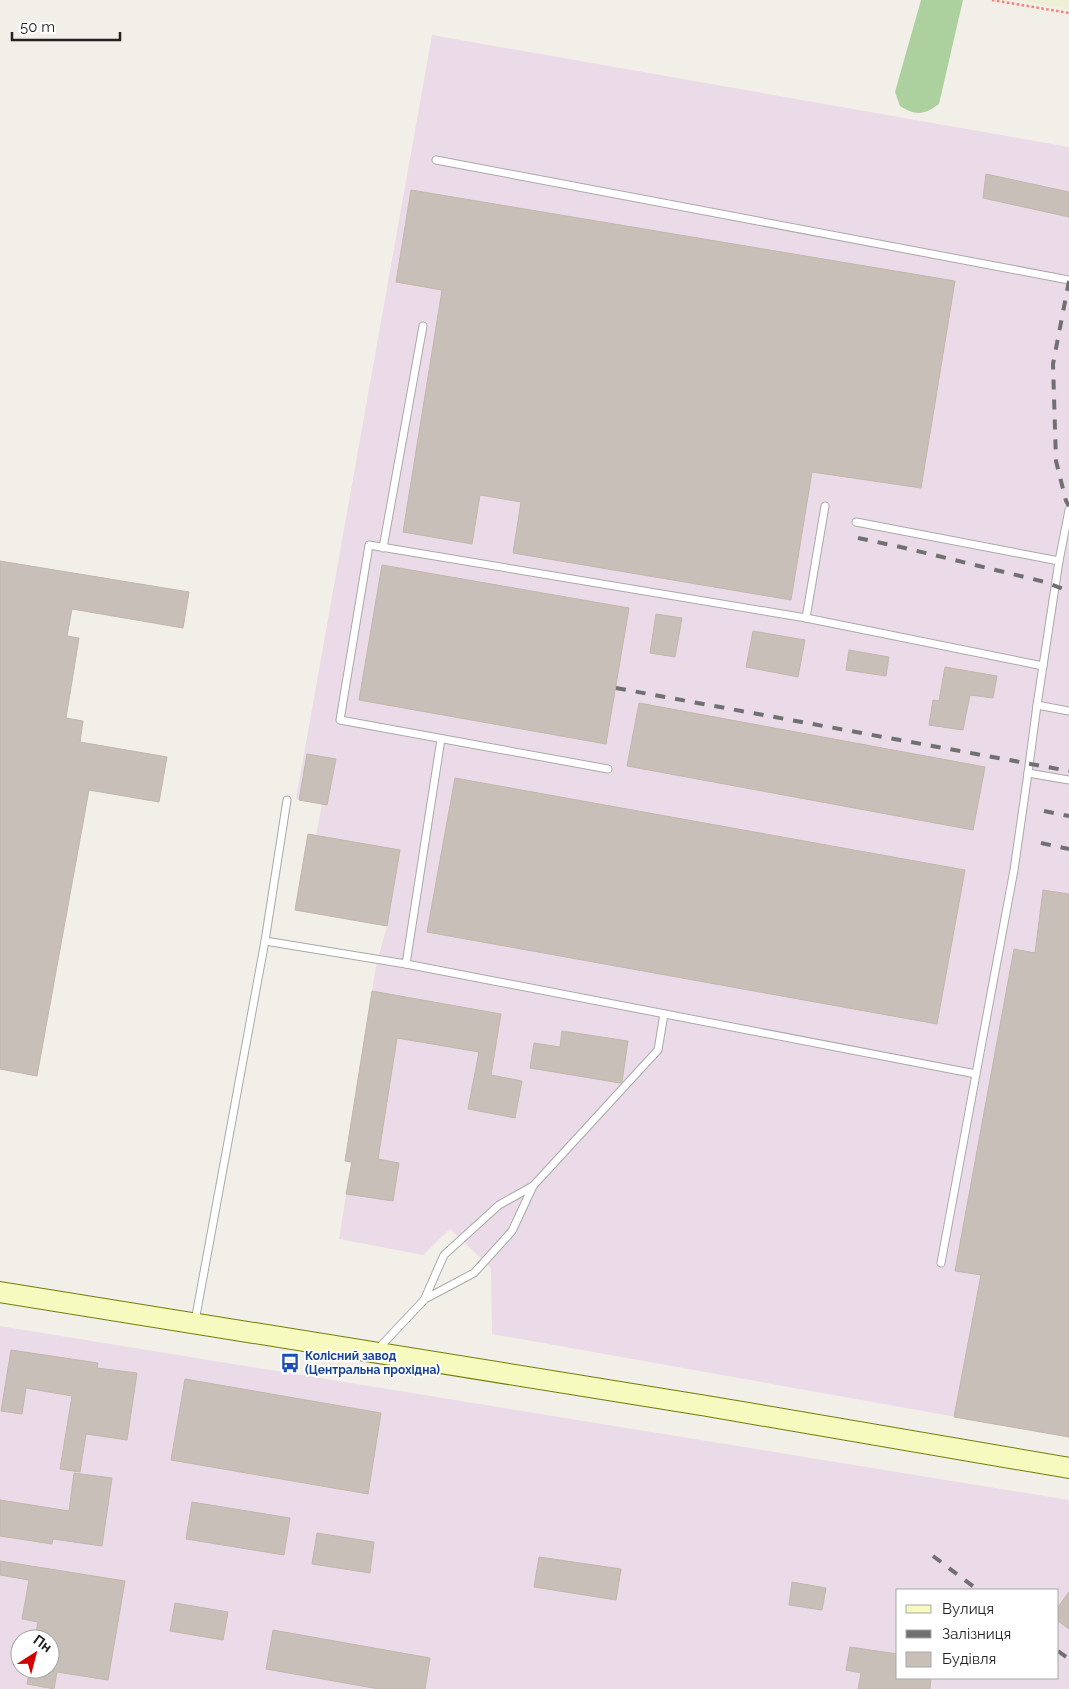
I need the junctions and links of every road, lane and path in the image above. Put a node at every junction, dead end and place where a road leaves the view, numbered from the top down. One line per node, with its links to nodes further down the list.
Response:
1 (992, 0): 2 (path)
2 (1069, 13)
3 (436, 160): 4 (lane)
4 (1069, 280)
5 (423, 326): 9 (lane)
6 (824, 506): 11 (lane)
7 (1069, 510): 10 (lane)
8 (856, 522): 10 (lane)
9 (383, 548): 11 (lane); 15 (lane)
10 (1058, 561): 12 (lane)
11 (806, 618): 12 (lane)
12 (1043, 666): 13 (lane)
13 (1037, 705): 14 (lane); 17 (lane)
14 (1069, 711)
15 (441, 739): 16 (lane); 21 (lane)
16 (608, 769)
17 (1028, 773): 18 (lane); 23 (lane)
18 (1069, 780)
19 (287, 800): 20 (lane)
20 (265, 940): 21 (lane); 28 (lane)
21 (406, 964): 22 (lane)
22 (664, 1014): 23 (lane); 24 (lane)
23 (976, 1074): 25 (lane)
24 (534, 1186): 27 (lane); 27 (lane)
25 (941, 1263)
26 (0, 1292): 28 (street)
27 (425, 1299): 29 (lane)
28 (194, 1323): 29 (street)
29 (375, 1352): 30 (street)
30 (1069, 1468)

